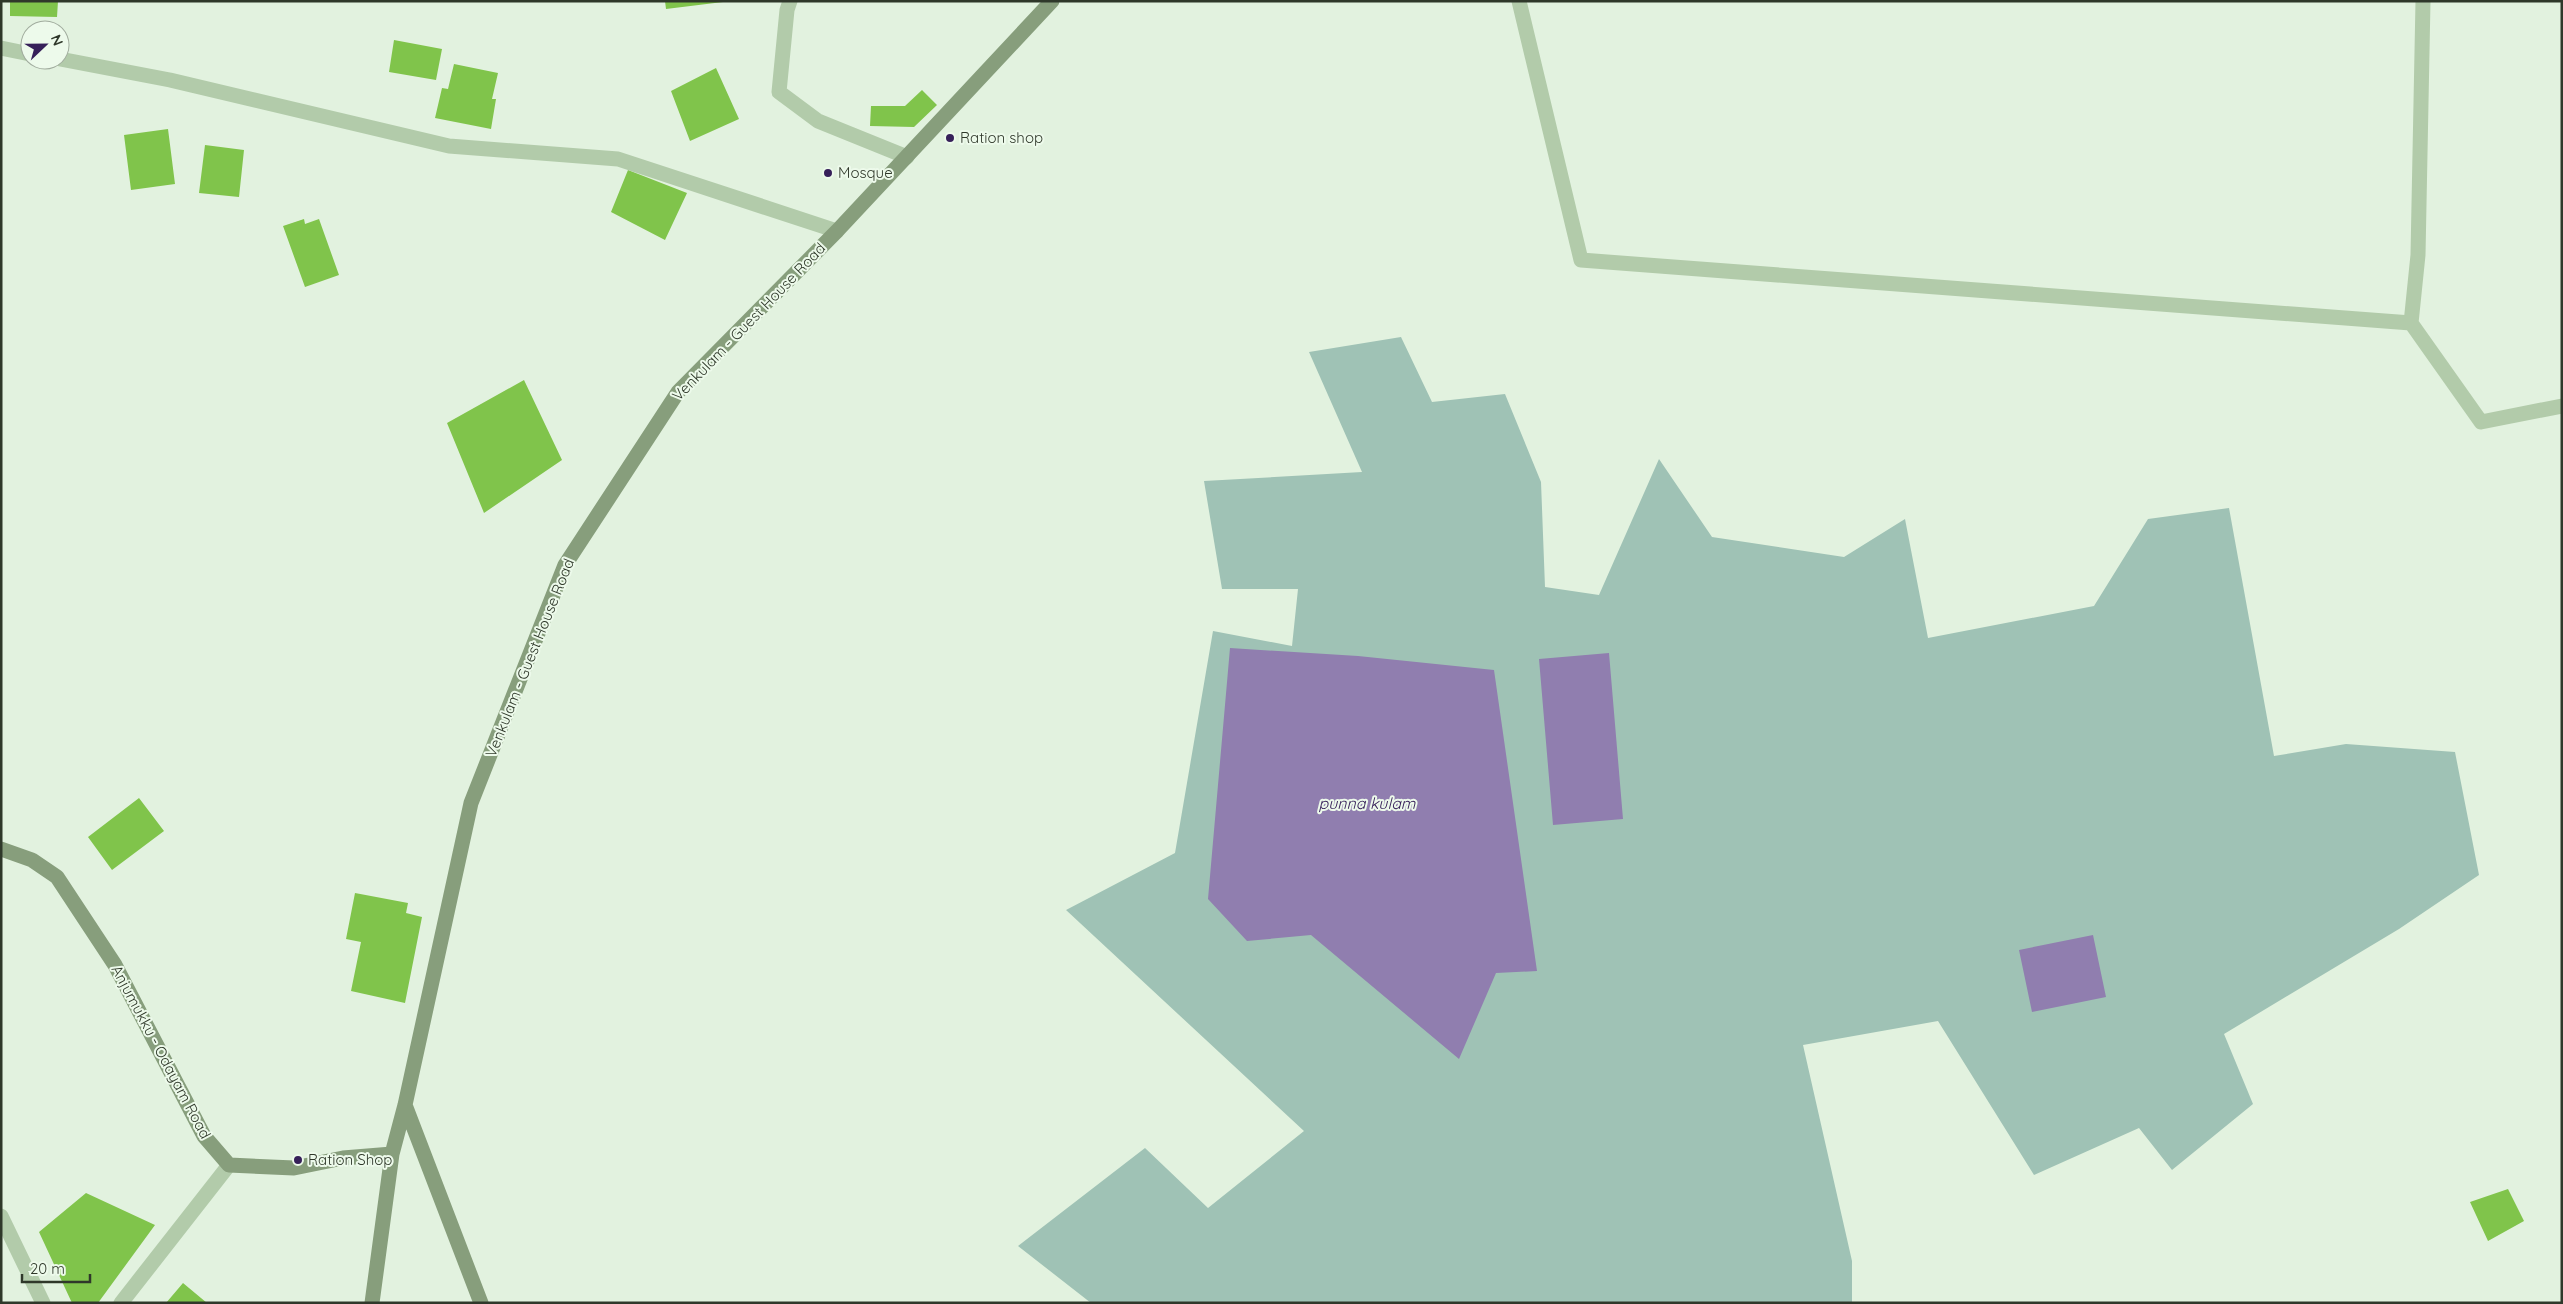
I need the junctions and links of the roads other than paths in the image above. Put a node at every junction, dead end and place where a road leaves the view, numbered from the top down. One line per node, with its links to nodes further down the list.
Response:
1 (790, 1): 8 (street)
2 (1052, 1): 8 (main road, Venkulam - Guest House Road)
3 (1518, 1): 10 (street)
4 (2423, 1): 10 (street)
5 (1, 48): 6 (street)
6 (20, 52)
7 (70, 61): 9 (street)
8 (907, 157): 9 (main road, Venkulam - Guest House Road)
9 (836, 231): 13 (main road, Venkulam - Guest House Road)
10 (2410, 323): 11 (street)
11 (2562, 406)
12 (1, 850): 15 (main road, Anjumukku - Odayam Road)
13 (405, 1105): 14 (main road, Venkulam - Guest House Road); 20 (main road)
14 (392, 1154): 15 (main road); 19 (main road, Venkulam - Guest House Road)
15 (229, 1165): 18 (street)
16 (1, 1216): 17 (street)
17 (44, 1303)
18 (122, 1303)
19 (372, 1303)
20 (481, 1303)

